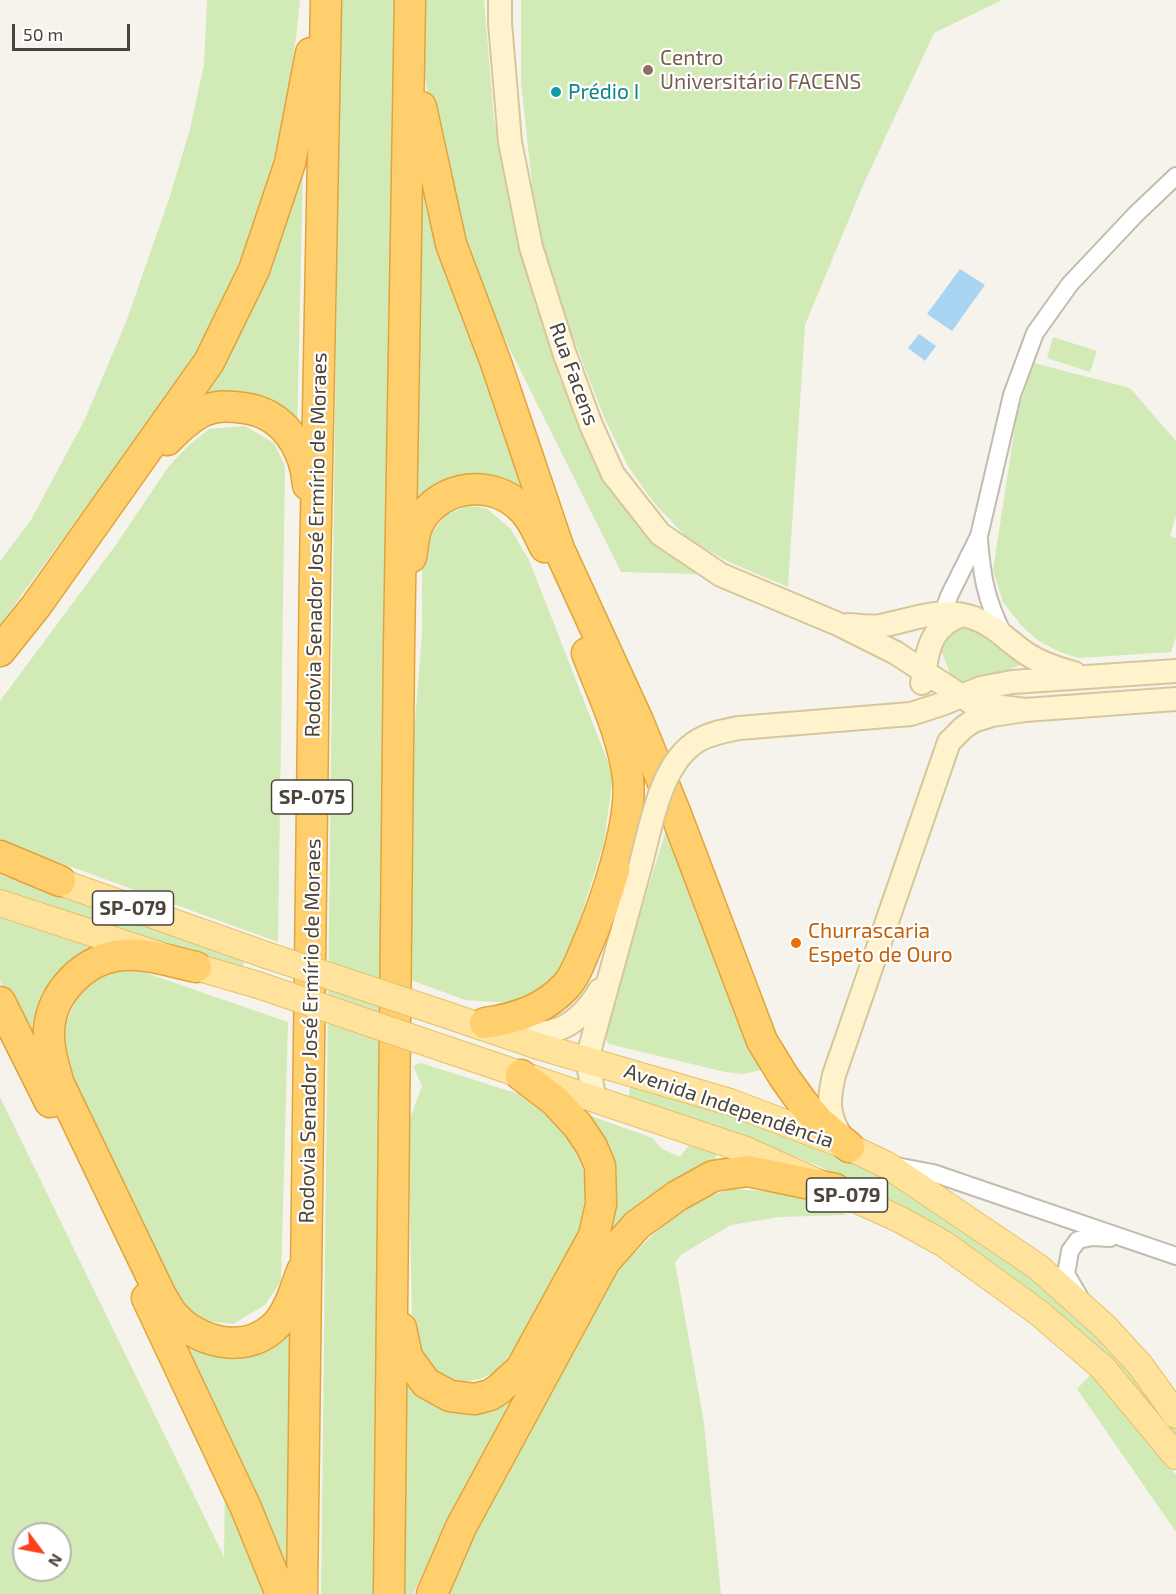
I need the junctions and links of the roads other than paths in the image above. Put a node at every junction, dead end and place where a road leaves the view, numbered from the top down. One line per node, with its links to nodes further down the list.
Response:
1 (321, 0): 12 (highway)
2 (326, 0): 7 (highway, Rodovia Senador José Ermírio de Moraes / SP-075)
3 (500, 0): 8 (main road, Rua Facens)
4 (410, 6): 10 (highway); 31 (highway)
5 (1176, 176): 6 (street)
6 (979, 536): 9 (street); 11 (street)
7 (315, 569): 13 (highway); 36 (highway, Rodovia Senador José Ermírio de Moraes / SP-075)
8 (838, 624): 11 (main road, Rua Facens); 11 (main road, Rua Facens)
9 (1002, 632): 11 (main road); 15 (main road)
10 (399, 646): 27 (highway); 37 (highway)
11 (941, 649): 15 (main road); 17 (main road); 18 (main road); 18 (main road)
12 (0, 651)
13 (0, 670)
14 (1176, 671): 15 (main road)
15 (1084, 676)
16 (1173, 698): 17 (main road)
17 (1025, 710): 31 (main road)
18 (912, 714): 24 (main road, bridge)
19 (0, 856): 21 (highway)
20 (0, 863): 21 (main road, SP-079)
21 (60, 881): 26 (main road, SP-079, bridge)
22 (0, 903): 23 (main road, SP-079)
23 (196, 967): 29 (main road, Avenida Independência / SP-079, bridge); 36 (highway)
24 (609, 973): 27 (main road); 28 (main road)
25 (0, 1002): 41 (highway)
26 (444, 1014): 27 (main road); 28 (main road, Avenida Independência / SP-079)
27 (485, 1023)
28 (587, 1059): 30 (main road); 31 (main road, Avenida Independência / SP-079)
29 (521, 1075): 30 (main road, Avenida Independência / SP-079); 37 (highway)
30 (599, 1099): 33 (main road, Avenida Independência / SP-079)
31 (849, 1147): 32 (main road, Avenida Independência / SP-079)
32 (887, 1165): 34 (street); 38 (main road, Avenida Independência / SP-079)
33 (835, 1189): 40 (main road, Avenida Independência / SP-079); 44 (highway)
34 (1123, 1238): 35 (street); 38 (street)
35 (1176, 1256)
36 (308, 1257): 42 (highway, Rodovia Senador José Ermírio de Moraes / SP-075)
37 (392, 1289): 43 (highway)
38 (1090, 1313): 39 (main road, Avenida Independência / SP-079)
39 (1176, 1415)
40 (1176, 1456)
41 (281, 1594)
42 (302, 1594)
43 (389, 1594)
44 (432, 1594)

